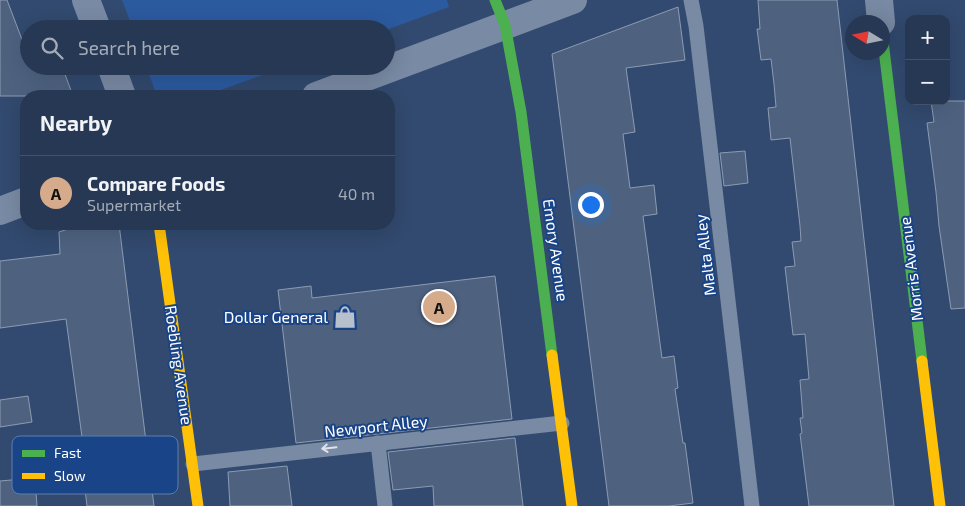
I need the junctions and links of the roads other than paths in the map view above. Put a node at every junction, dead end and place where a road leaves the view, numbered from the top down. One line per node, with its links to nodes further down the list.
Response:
1 (86, 0): 7 (street)
2 (573, 0): 5 (street)
3 (691, 0): 23 (lane, Malta Alley)
4 (878, 0): 6 (street)
5 (500, 12): 8 (street); 17 (street, Emory Avenue)
6 (880, 15)
7 (94, 20)
8 (395, 60)
9 (885, 60): 24 (street, Morris Avenue)
10 (114, 75): 12 (street)
11 (362, 75): 13 (street)
12 (120, 90)
13 (329, 90)
14 (20, 203): 15 (street)
15 (0, 211)
16 (160, 230): 19 (street, Roebling Avenue)
17 (562, 423): 18 (lane, Newport Alley); 22 (street, Emory Avenue)
18 (378, 443): 19 (lane, Newport Alley, one-way to 19); 21 (lane)
19 (193, 464): 20 (street, Roebling Avenue)
20 (198, 506)
21 (385, 506)
22 (572, 506)
23 (752, 506)
24 (940, 506)

